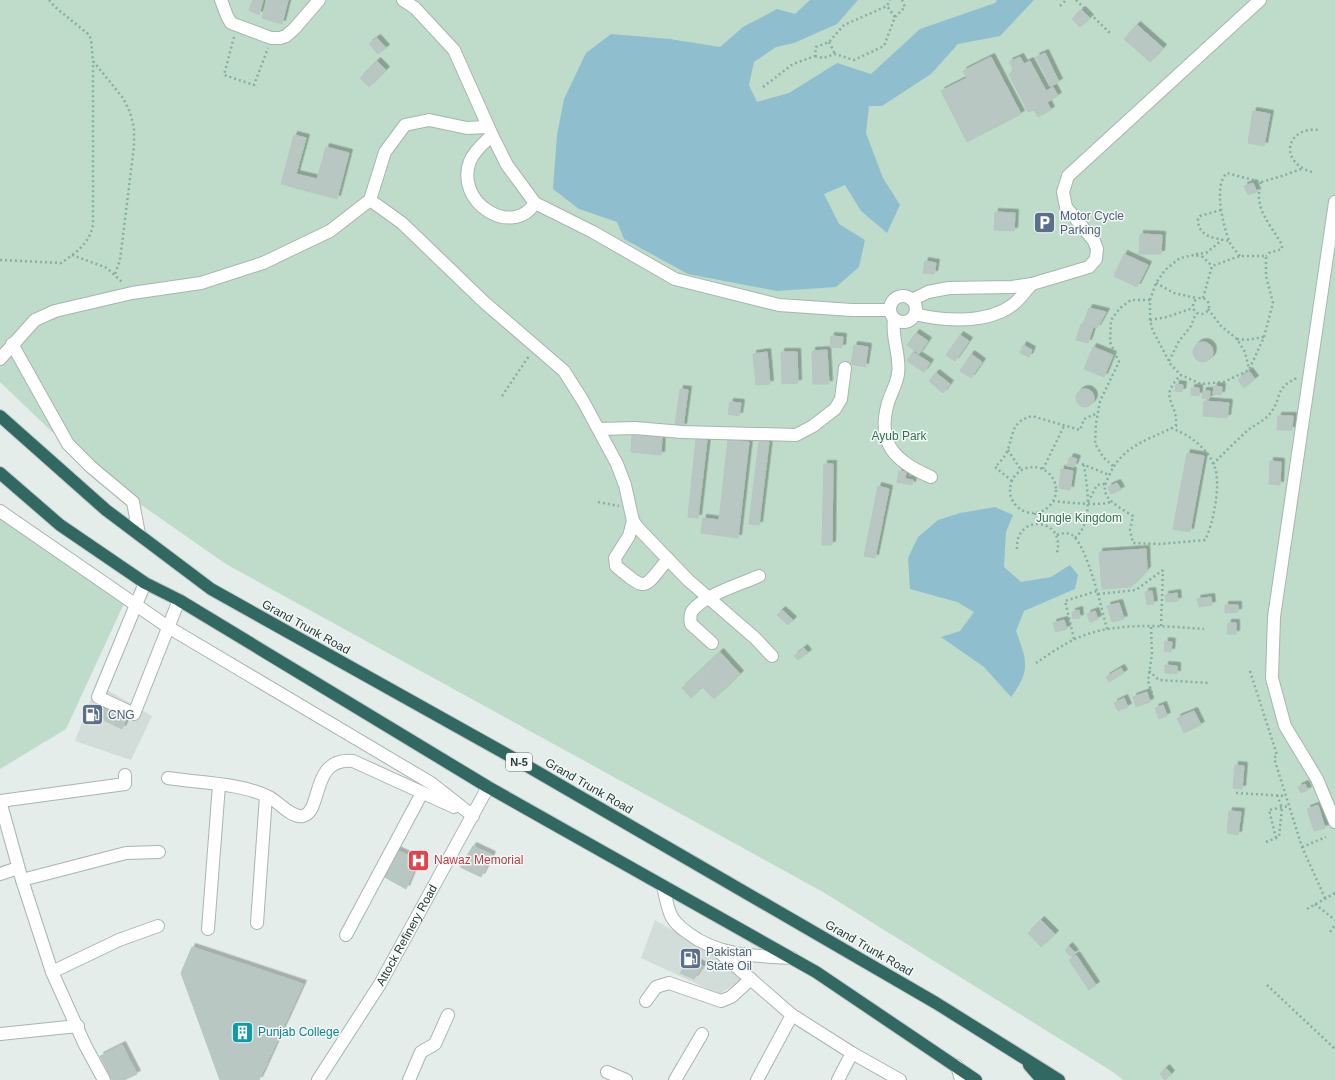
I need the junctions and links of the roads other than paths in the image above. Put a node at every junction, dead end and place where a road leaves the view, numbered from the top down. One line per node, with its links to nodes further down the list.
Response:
1 (222, 0): 2 (street)
2 (319, 0)
3 (403, 0): 5 (street)
4 (1260, 0): 9 (street)
5 (489, 131): 6 (street); 8 (street); 8 (street)
6 (370, 200): 13 (street); 17 (street)
7 (1335, 202): 40 (street)
8 (535, 204): 12 (street)
9 (1032, 284): 10 (street); 11 (street)
10 (912, 300): 11 (street); 12 (street)
11 (915, 314): 12 (street)
12 (892, 315): 19 (street)
13 (12, 344): 14 (street); 22 (street)
14 (0, 359)
15 (845, 368): 17 (street)
16 (0, 416): 22 (highway, Grand Trunk Road / N-5)
17 (599, 430): 21 (street)
18 (0, 473): 25 (highway)
19 (931, 477)
20 (0, 511): 28 (street)
21 (633, 521): 23 (street); 23 (street)
22 (139, 534): 60 (highway, Grand Trunk Road / N-5)
23 (668, 559): 26 (street)
24 (760, 576): 26 (street)
25 (145, 583): 27 (highway); 28 (street)
26 (708, 598): 30 (street); 31 (street)
27 (178, 600): 29 (street); 35 (highway)
28 (137, 605): 29 (street); 29 (street)
29 (168, 627): 39 (street)
30 (712, 643)
31 (772, 656)
32 (125, 775): 38 (street)
33 (168, 778): 34 (street)
34 (219, 785): 37 (street); 47 (street)
35 (488, 787): 39 (street, Attock Refinery Road); 44 (highway)
36 (422, 793): 37 (street); 39 (street); 48 (street)
37 (266, 796): 45 (street)
38 (0, 801): 43 (street)
39 (474, 816): 64 (street, Attock Refinery Road)
40 (1335, 822)
41 (159, 852): 43 (street)
42 (0, 874): 43 (street)
43 (20, 874): 51 (street)
44 (663, 886): 49 (street); 50 (highway)
45 (257, 922)
46 (158, 926): 51 (street)
47 (208, 929)
48 (346, 935)
49 (716, 949): 50 (street); 52 (street)
50 (792, 958): 61 (highway)
51 (52, 972): 56 (street)
52 (751, 979): 53 (street); 54 (street)
53 (646, 1001)
54 (792, 1015): 59 (street); 68 (street)
55 (448, 1016): 65 (street)
56 (78, 1026): 57 (street); 63 (street)
57 (0, 1034)
58 (702, 1034): 67 (street)
59 (852, 1053): 69 (street); 70 (street)
60 (1024, 1058): 73 (highway); 74 (highway, Grand Trunk Road / N-5)
61 (957, 1066): 71 (street); 72 (highway)
62 (607, 1072): 66 (street)
63 (104, 1080)
64 (318, 1080)
65 (409, 1080)
66 (626, 1080)
67 (674, 1080)
68 (757, 1080)
69 (838, 1080)
70 (900, 1080)
71 (961, 1080)
72 (976, 1080)
73 (1042, 1080)
74 (1059, 1080)

